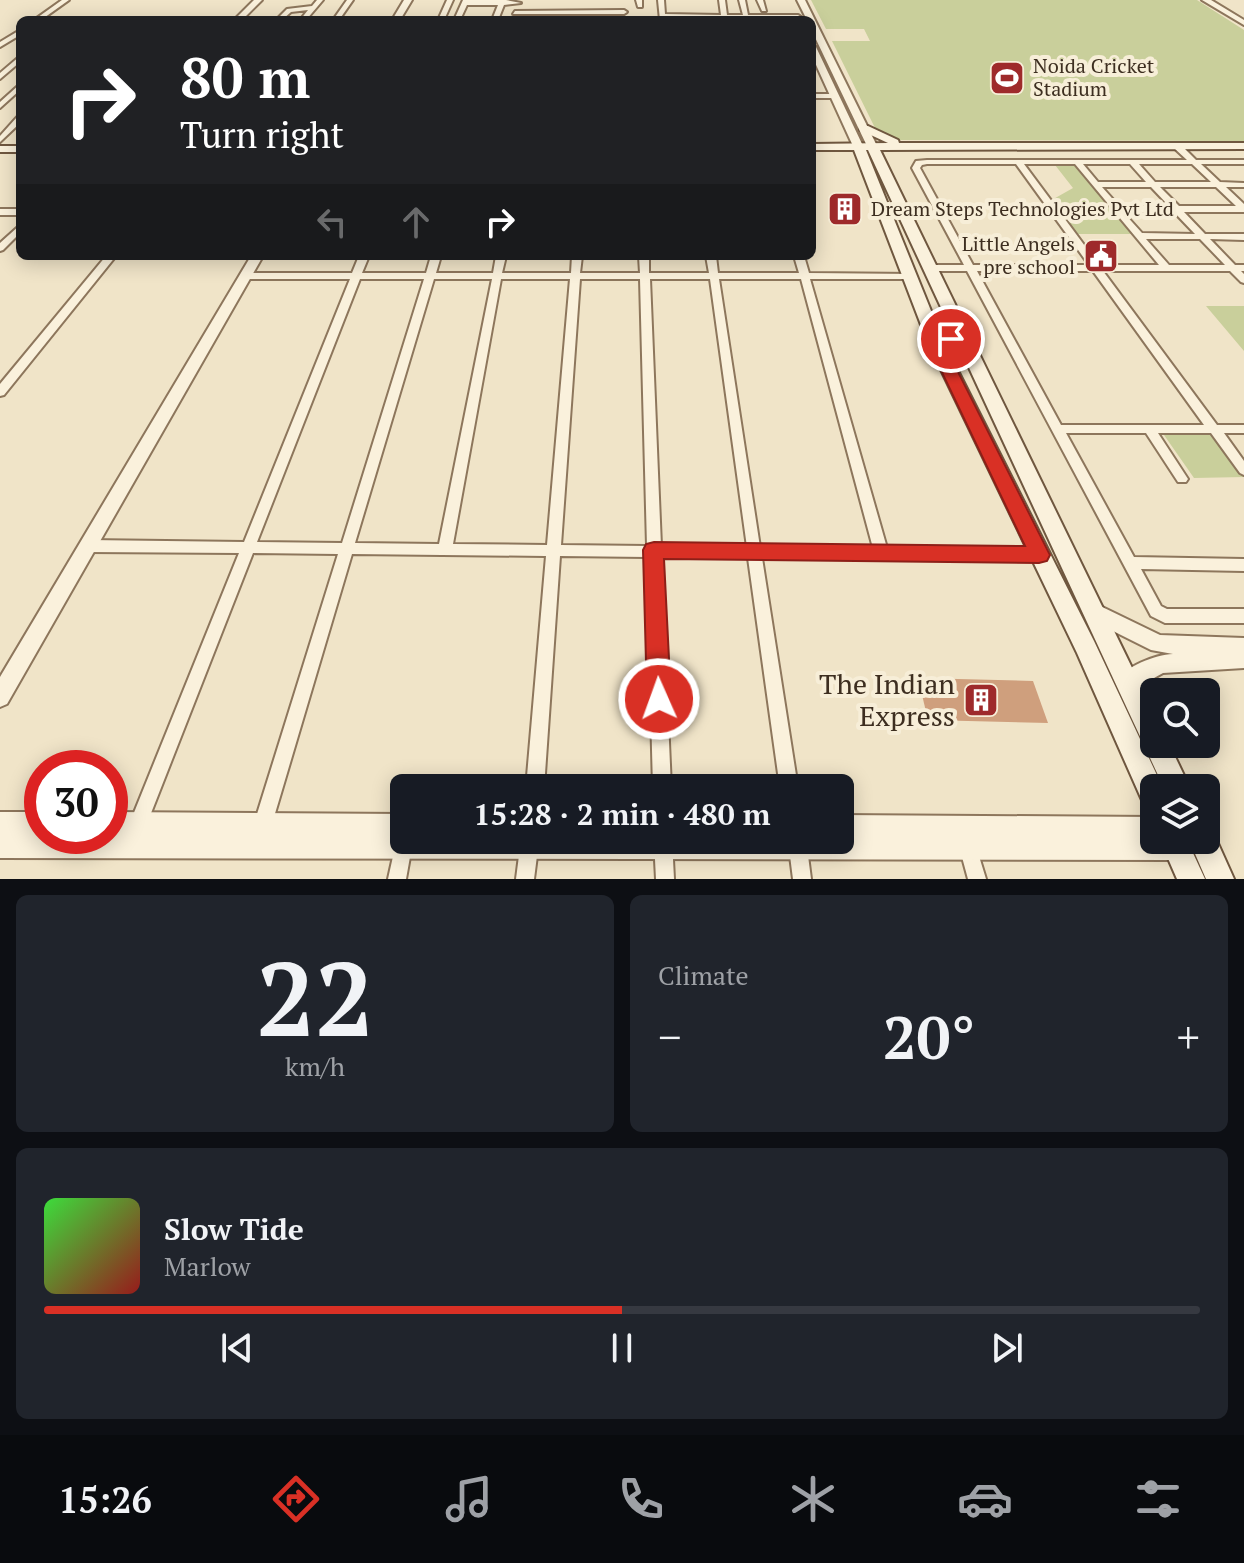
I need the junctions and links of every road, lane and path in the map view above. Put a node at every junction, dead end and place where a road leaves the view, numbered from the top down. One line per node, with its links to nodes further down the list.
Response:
1 (66, 0): 18 (street)
2 (258, 0): 19 (street)
3 (265, 0): 20 (street)
4 (320, 0): 14 (street)
5 (560, 0): 24 (street)
6 (600, 0): 16 (street)
7 (742, 0): 17 (street)
8 (760, 0): 15 (street)
9 (790, 0): 29 (street)
10 (1209, 0): 30 (street)
11 (466, 1): 12 (street)
12 (502, 2): 13 (street)
13 (518, 2): 23 (street)
14 (313, 8): 21 (street); 22 (street)
15 (764, 10): 17 (street); 29 (street)
16 (599, 12): 25 (street); 26 (street)
17 (746, 13): 27 (street); 28 (street)
18 (43, 16)
19 (242, 16)
20 (250, 16)
21 (283, 16)
22 (306, 16)
23 (514, 16): 24 (street)
24 (557, 16)
25 (589, 16)
26 (618, 16)
27 (730, 16)
28 (760, 16)
29 (797, 16)
30 (1244, 22)
31 (816, 52): 45 (street)
32 (816, 53): 36 (street)
33 (16, 62): 34 (street)
34 (0, 77)
35 (816, 96): 36 (street)
36 (834, 96): 45 (street)
37 (4, 98): 38 (street)
38 (0, 106)
39 (16, 124): 40 (street)
40 (0, 145)
41 (911, 146): 45 (main road); 45 (main road); 46 (main road)
42 (1244, 146): 46 (main road)
43 (816, 149): 44 (main road)
44 (833, 149): 45 (main road); 45 (main road)
45 (866, 149): 46 (main road); 74 (main road); 87 (main road)
46 (1180, 149): 47 (main road); 51 (street)
47 (1244, 152)
48 (1018, 162): 49 (street); 75 (street); 76 (street)
49 (1077, 162): 50 (street); 53 (street)
50 (1132, 162): 51 (street); 54 (street)
51 (1195, 162): 52 (street); 55 (street)
52 (1244, 162)
53 (1096, 184): 54 (street); 57 (street)
54 (1153, 184): 55 (street); 58 (street)
55 (1218, 185): 56 (street); 59 (street)
56 (1244, 185)
57 (1116, 209): 58 (street); 61 (street)
58 (1177, 209): 59 (street); 62 (street)
59 (1244, 209)
60 (16, 232): 64 (street)
61 (1139, 236): 62 (street); 77 (street)
62 (1202, 236): 63 (street); 78 (street)
63 (1244, 237)
64 (0, 248)
65 (108, 260): 93 (street)
66 (255, 260): 79 (street)
67 (362, 260): 80 (street)
68 (435, 260): 81 (street)
69 (500, 260): 82 (street)
70 (577, 260): 83 (street)
71 (644, 260): 84 (street)
72 (712, 260): 85 (street)
73 (800, 260): 86 (street)
74 (930, 268): 75 (street); 89 (main road)
75 (970, 268): 76 (street); 94 (street)
76 (1095, 268): 77 (street); 96 (street)
77 (1166, 268): 78 (street)
78 (1238, 268): 88 (street)
79 (245, 276): 80 (street); 100 (street)
80 (356, 276): 81 (street); 101 (street)
81 (430, 276): 82 (street); 102 (street)
82 (498, 276): 83 (street); 103 (street)
83 (575, 276): 84 (street); 104 (street)
84 (645, 276): 85 (street); 105 (street)
85 (714, 276): 86 (street); 106 (street)
86 (804, 276): 87 (street); 107 (street)
87 (911, 276): 90 (main road)
88 (1244, 280)
89 (954, 318): 90 (main road); 91 (main road)
90 (926, 319): 92 (main road)
91 (969, 349): 92 (main road); 111 (main road)
92 (945, 362): 108 (main road)
93 (0, 392)
94 (1058, 429): 95 (street); 109 (street)
95 (1149, 429): 96 (street); 99 (street)
96 (1213, 429): 97 (street); 98 (street)
97 (1244, 429)
98 (1244, 470)
99 (1182, 479)
100 (88, 546): 101 (street); 118 (street)
101 (249, 547): 102 (street); 129 (street)
102 (347, 548): 103 (street); 130 (street)
103 (445, 549): 104 (street)
104 (554, 550): 105 (street); 120 (street)
105 (654, 550): 106 (street); 121 (street)
106 (754, 551): 107 (street); 122 (street)
107 (881, 552): 108 (street)
108 (1039, 555): 123 (main road)
109 (1131, 563): 110 (street); 112 (street)
110 (1244, 565)
111 (1094, 612): 113 (street); 117 (main road)
112 (1244, 616)
113 (1150, 642): 114 (street); 116 (street)
114 (1244, 647)
115 (1244, 659): 116 (street)
116 (1160, 664): 117 (street)
117 (1127, 683): 119 (main road)
118 (0, 697)
119 (1140, 710)
120 (536, 774)
121 (662, 774)
122 (787, 774)
123 (1143, 774)
124 (0, 824): 125 (street)
125 (24, 824)
126 (854, 828): 132 (street)
127 (1140, 830): 132 (street)
128 (128, 833): 129 (street)
129 (134, 836): 130 (street); 135 (street)
130 (259, 836): 131 (street)
131 (390, 838)
132 (966, 838): 133 (street); 134 (street); 146 (street)
133 (854, 842)
134 (1140, 842)
135 (0, 846)
136 (401, 854): 142 (street)
137 (529, 854): 143 (street)
138 (664, 854): 144 (street)
139 (799, 854): 145 (street)
140 (1186, 854): 147 (main road)
141 (1195, 854): 148 (main road)
142 (397, 879)
143 (525, 879)
144 (665, 879)
145 (802, 879)
146 (977, 879)
147 (1191, 879)
148 (1220, 879)

